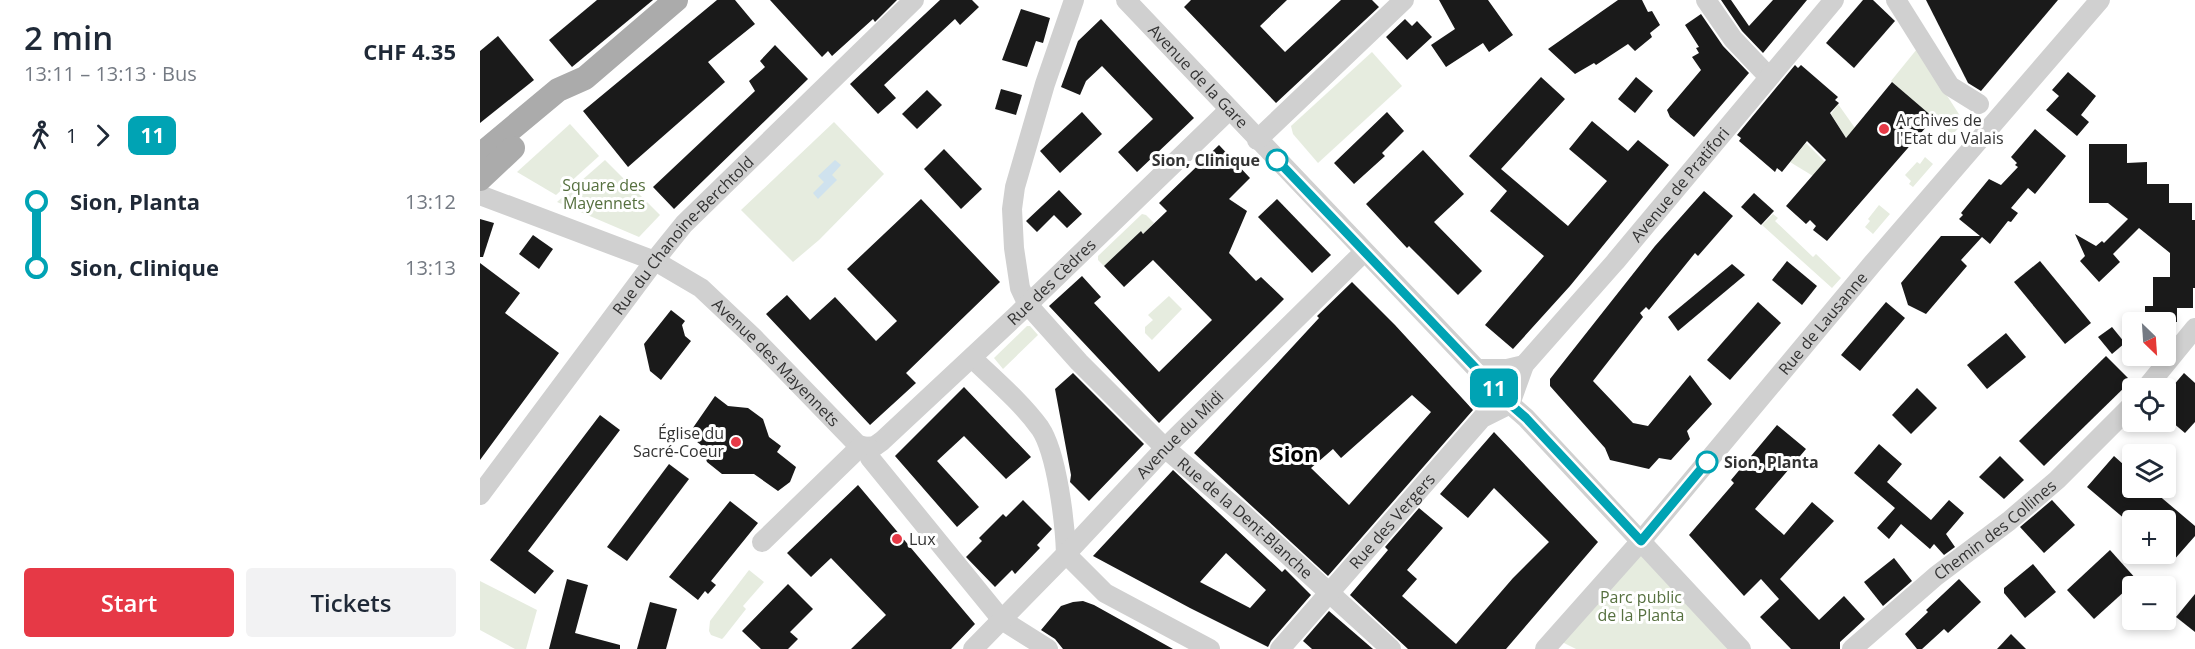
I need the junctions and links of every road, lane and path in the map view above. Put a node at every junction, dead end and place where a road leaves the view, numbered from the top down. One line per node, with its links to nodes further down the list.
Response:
1 (676, 0): 11 (main road)
2 (914, 0): 19 (street, Rue du Chanoine-Berchtold)
3 (1074, 0): 20 (street)
4 (1126, 0): 13 (street, Avenue de la Gare)
5 (1404, 0): 14 (street)
6 (1706, 0): 10 (street)
7 (1834, 0): 10 (street, Avenue de Pratifori)
8 (1896, 0): 12 (street)
9 (2100, 0): 31 (street, Rue de Lausanne)
10 (1769, 77): 23 (street, Avenue de Pratifori)
11 (585, 78): 15 (main road); 16 (main road)
12 (1979, 104)
13 (1229, 110): 14 (street, Avenue de la Gare); 20 (street, Rue des Cèdres)
14 (1257, 140): 18 (street, Avenue de la Gare)
15 (480, 155)
16 (480, 179)
17 (480, 195): 19 (street, Avenue des Mayennets)
18 (1364, 252): 24 (street, Avenue de la Gare); 29 (street, Avenue du Midi)
19 (655, 261): 28 (street, Avenue des Mayennets); 30 (street, Rue du Chanoine-Berchtold)
20 (1028, 305): 22 (street, Rue des Cèdres); 29 (street, Rue de la Dent-Blanche)
21 (2195, 328): 25 (street)
22 (972, 358): 28 (street, Rue des Cèdres); 33 (street)
23 (1524, 365): 24 (street); 26 (street, Avenue de Pratifori)
24 (1477, 369): 26 (street, Avenue de la Gare)
25 (2154, 378)
26 (1510, 404): 31 (street, Avenue de la Gare); 34 (street, Rue des Vergers)
27 (2122, 416): 43 (street, Chemin des Collines)
28 (865, 447): 32 (street, Rue des Cèdres); 35 (street, Avenue des Mayennets)
29 (1165, 448): 33 (street, Avenue du Midi); 34 (street, Rue de la Dent-Blanche)
30 (480, 495)
31 (1641, 541): 36 (street, Rue de Lausanne); 42 (street, Avenue de la Gare)
32 (762, 542)
33 (1068, 552): 35 (street, Avenue du Midi); 39 (street)
34 (1328, 594): 40 (street, Rue des Vergers); 41 (street, Rue de la Dent-Blanche)
35 (1002, 620): 37 (street, Avenue du Midi); 38 (street, Avenue des Mayennets)
36 (1550, 644)
37 (973, 649)
38 (1048, 649)
39 (1210, 649)
40 (1280, 649)
41 (1391, 649)
42 (1741, 649)
43 (1852, 649)

